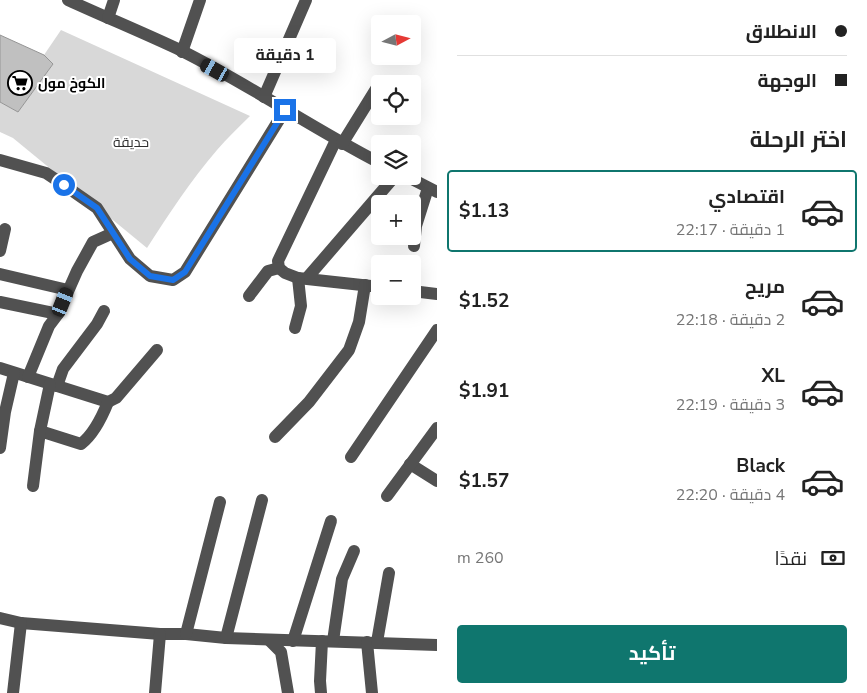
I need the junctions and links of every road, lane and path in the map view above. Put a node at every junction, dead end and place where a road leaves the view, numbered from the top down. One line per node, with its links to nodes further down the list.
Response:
1 (68, 0): 5 (street)
2 (114, 0): 5 (street)
3 (200, 0): 6 (street)
4 (306, 0): 8 (street)
5 (108, 18): 6 (street)
6 (182, 52): 8 (street)
7 (371, 96): 10 (street)
8 (264, 97): 9 (street)
9 (285, 110): 10 (street); 17 (street)
10 (339, 142): 11 (street); 20 (street)
11 (371, 158)
12 (0, 160): 17 (street)
13 (421, 182): 15 (street)
14 (387, 185): 22 (street)
15 (434, 188): 18 (street)
16 (5, 229): 19 (street)
17 (113, 232): 25 (street)
18 (414, 246)
19 (0, 251)
20 (279, 268): 22 (street); 28 (street)
21 (0, 274): 25 (street)
22 (303, 278): 23 (street); 32 (street)
23 (365, 285): 24 (street); 42 (street)
24 (371, 286)
25 (68, 290): 31 (street)
26 (421, 292): 27 (street)
27 (437, 294)
28 (249, 296)
29 (0, 302): 31 (street)
30 (104, 311): 38 (street)
31 (58, 314): 37 (street)
32 (295, 328)
33 (437, 330): 44 (street)
34 (157, 350): 39 (street)
35 (0, 368): 36 (street)
36 (14, 373): 37 (street); 43 (street)
37 (28, 377): 38 (street)
38 (54, 385): 39 (street); 41 (street)
39 (108, 402): 41 (street)
40 (437, 428): 45 (street)
41 (40, 431): 47 (street)
42 (275, 437)
43 (0, 448)
44 (351, 457)
45 (410, 464): 46 (street); 48 (street)
46 (437, 481)
47 (33, 486)
48 (387, 496)
49 (262, 500): 58 (street)
50 (220, 502): 57 (street)
51 (331, 521): 60 (street)
52 (354, 551): 61 (street)
53 (390, 574): 62 (street)
54 (0, 618): 55 (street)
55 (21, 623): 56 (street); 64 (street)
56 (160, 634): 57 (street); 65 (street)
57 (186, 634): 58 (street)
58 (226, 638): 59 (street)
59 (269, 640): 60 (street); 66 (street)
60 (294, 641): 61 (street)
61 (327, 641): 62 (street); 67 (street)
62 (372, 642): 63 (street); 68 (street)
63 (437, 645)
64 (13, 693)
65 (155, 693)
66 (288, 693)
67 (321, 693)
68 (372, 693)

